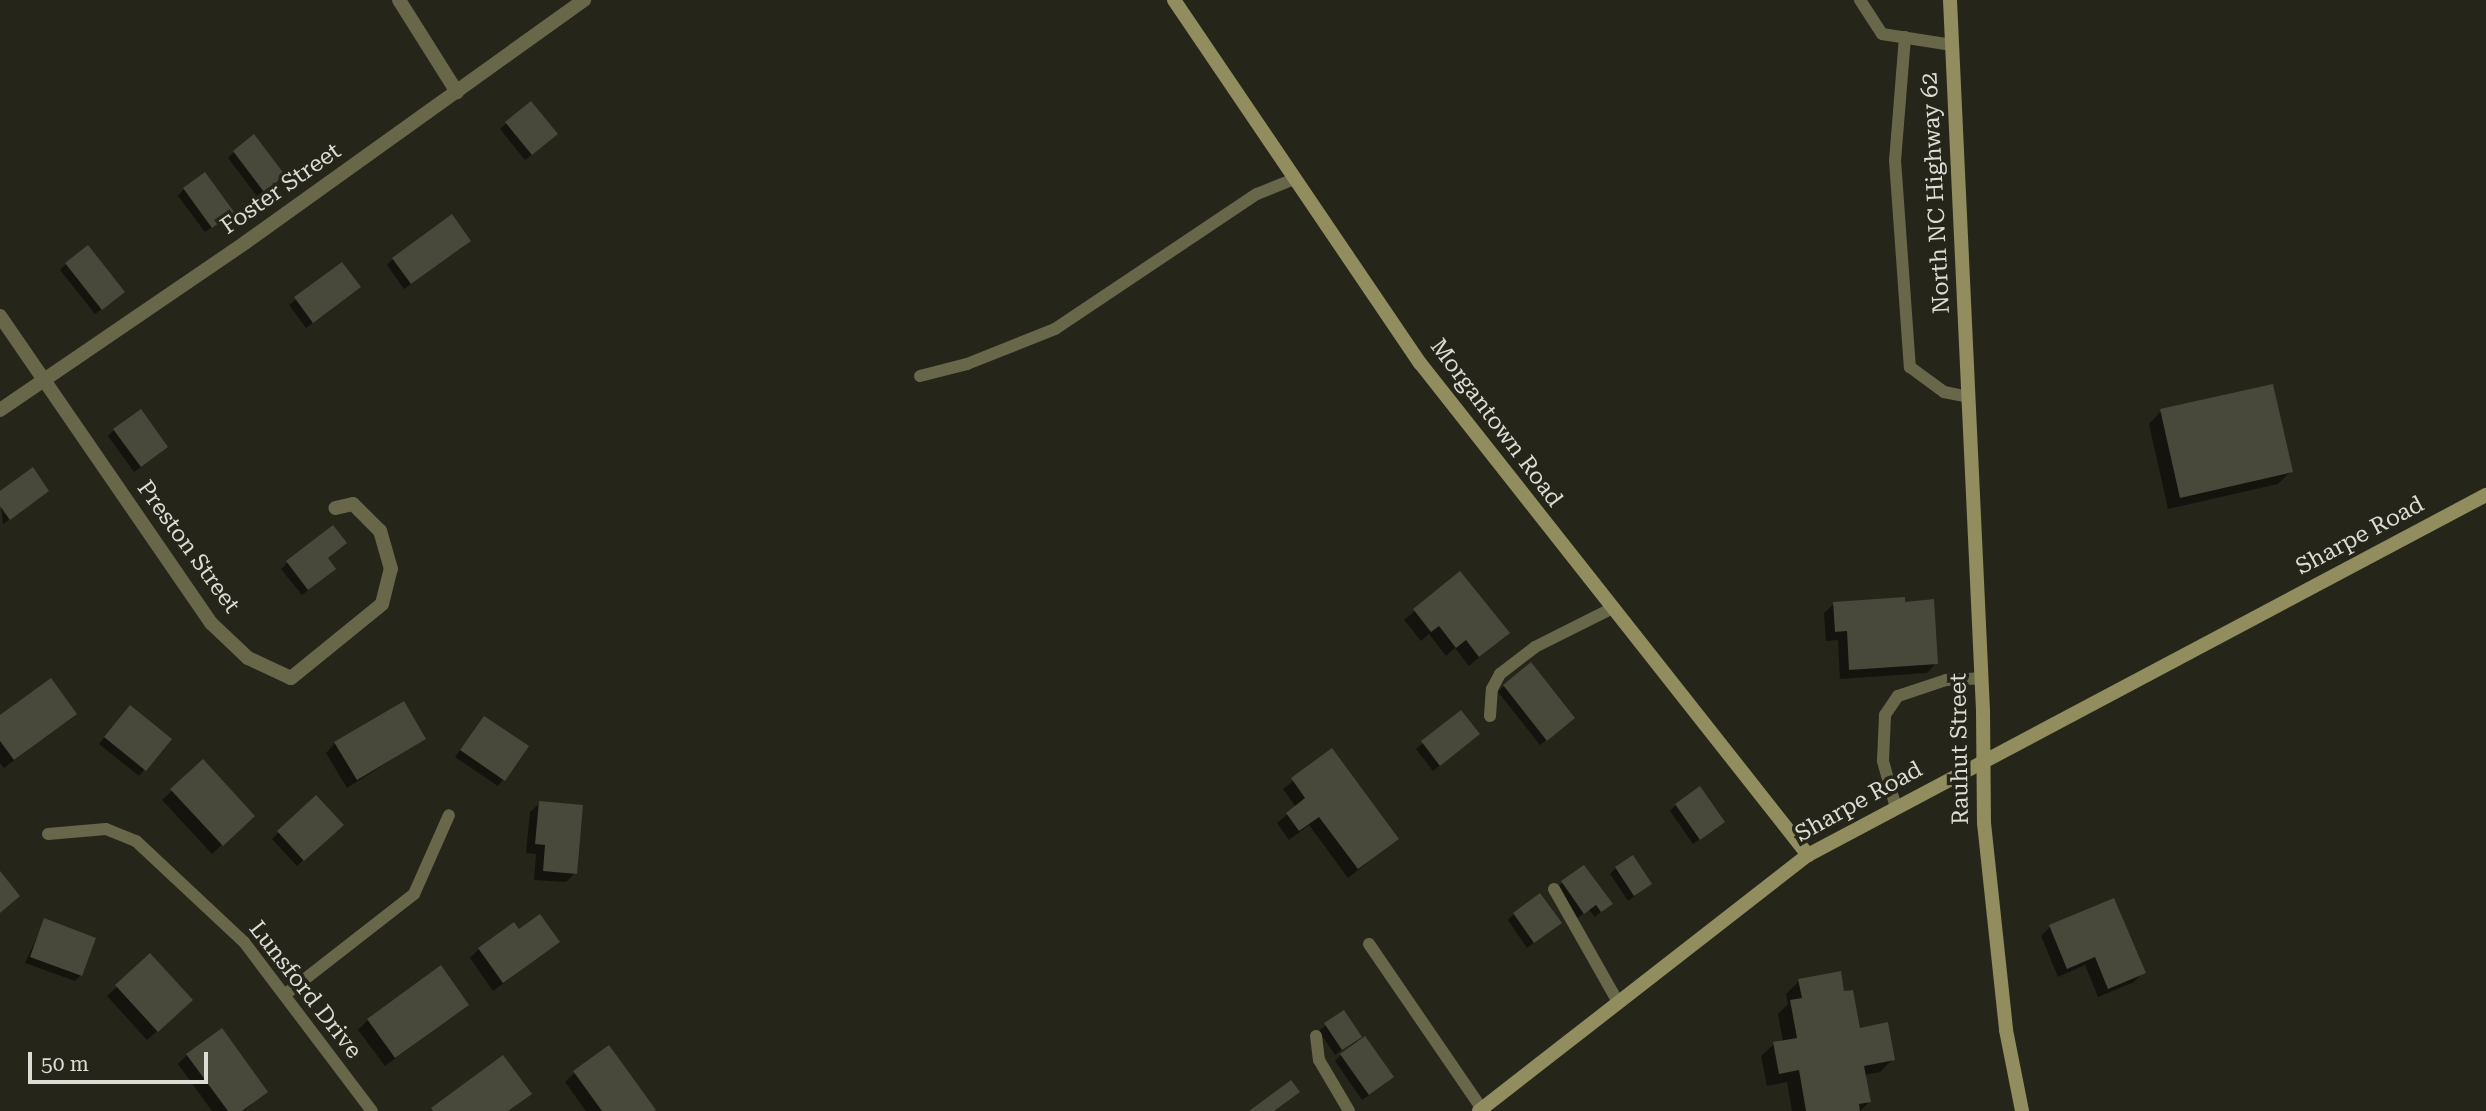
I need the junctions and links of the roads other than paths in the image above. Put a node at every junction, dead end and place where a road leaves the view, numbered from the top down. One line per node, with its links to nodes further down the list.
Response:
1 (399, 0): 8 (street)
2 (584, 0): 8 (street, Foster Street)
3 (1174, 0): 9 (street, Morgantown Road)
4 (1860, 0): 6 (lane)
5 (1950, 0): 7 (street, North NC Highway 62)
6 (1905, 37): 7 (lane); 13 (lane)
7 (1952, 45): 13 (street, North NC Highway 62)
8 (457, 92): 12 (street, Foster Street)
9 (1294, 179): 11 (lane); 17 (street, Morgantown Road)
10 (0, 316): 12 (street, Preston Street)
11 (920, 376)
12 (43, 381): 14 (street, Foster Street); 16 (street, Preston Street)
13 (1969, 390): 18 (street, Rauhut Street)
14 (0, 411)
15 (2486, 495): 20 (street, Sharpe Road)
16 (335, 508)
17 (1611, 609): 19 (lane); 24 (street, Morgantown Road)
18 (1981, 678): 20 (street, Rauhut Street); 21 (lane)
19 (1490, 716)
20 (1983, 760): 21 (street, Sharpe Road); 33 (street, Rauhut Street)
21 (1896, 808): 24 (street, Sharpe Road)
22 (449, 815): 27 (lane)
23 (48, 834): 27 (lane, Lunsford Drive)
24 (1808, 855): 28 (street, Sharpe Road)
25 (1554, 889): 28 (lane)
26 (1369, 944): 30 (lane)
27 (287, 993): 31 (lane, Lunsford Drive)
28 (1619, 1002): 30 (street, Sharpe Road)
29 (1315, 1035): 32 (lane)
30 (1480, 1110)
31 (372, 1111)
32 (1349, 1111)
33 (2022, 1111)

